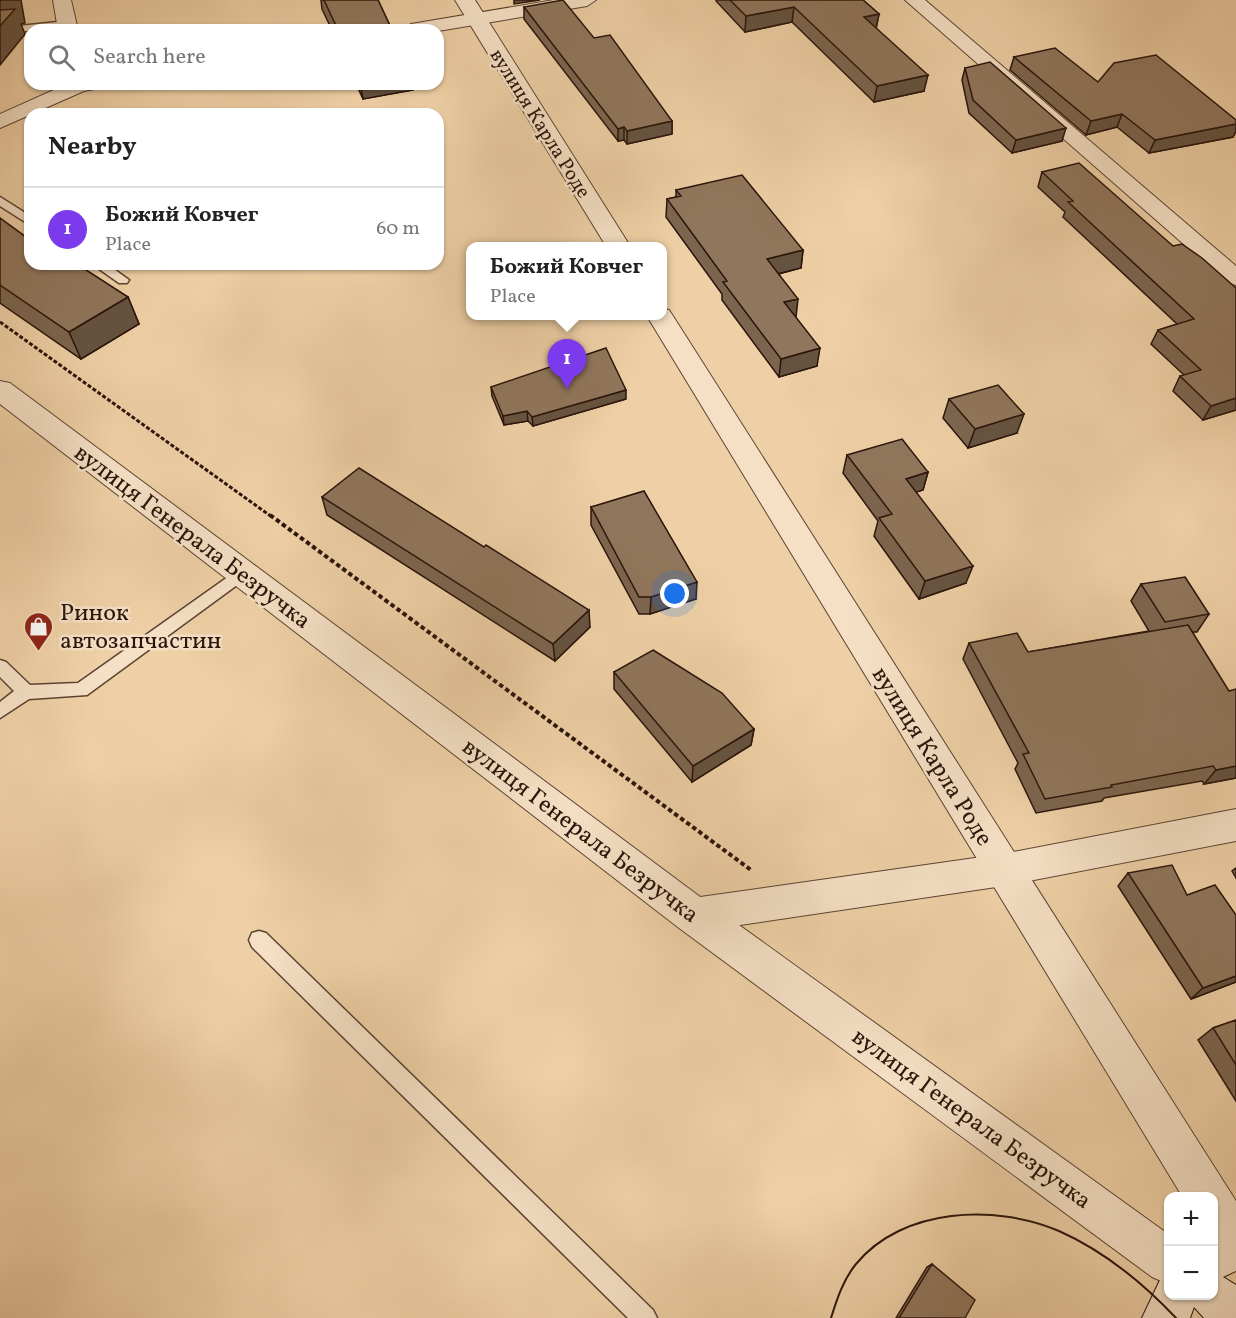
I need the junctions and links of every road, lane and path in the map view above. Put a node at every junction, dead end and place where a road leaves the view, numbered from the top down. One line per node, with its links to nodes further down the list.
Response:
1 (62, 0): 6 (street)
2 (465, 0): 5 (street, вулиця Карла Роде)
3 (587, 0): 5 (street)
4 (914, 0): 18 (street)
5 (477, 19): 7 (street); 16 (street, вулиця Карла Роде)
6 (66, 24)
7 (444, 24)
8 (24, 30): 9 (lane)
9 (0, 31)
10 (72, 90): 11 (street)
11 (31, 108)
12 (24, 111): 13 (street)
13 (0, 122)
14 (0, 201): 15 (lane)
15 (24, 217)
16 (616, 242)
17 (107, 270): 19 (lane)
18 (1236, 278)
19 (123, 280)
20 (663, 320): 28 (street, вулиця Карла Роде)
21 (0, 322): 29 (path)
22 (0, 390): 23 (street, вулиця Генерала Безручка)
23 (242, 573): 25 (lane); 30 (street, вулиця Генерала Безручка)
24 (0, 667): 25 (lane)
25 (26, 692): 26 (lane)
26 (0, 711)
27 (1236, 825): 28 (street)
28 (1003, 870): 29 (street); 32 (street, вулиця Карла Роде)
29 (793, 900): 30 (street)
30 (693, 915): 36 (street, вулиця Генерала Безручка)
31 (259, 940): 40 (lane)
32 (1204, 1192)
33 (1218, 1214): 34 (street)
34 (1236, 1244): 35 (street)
35 (1218, 1255)
36 (1164, 1258)
37 (1174, 1300): 41 (street)
38 (1218, 1300): 39 (street)
39 (1236, 1314)
40 (645, 1318)
41 (1165, 1318)

